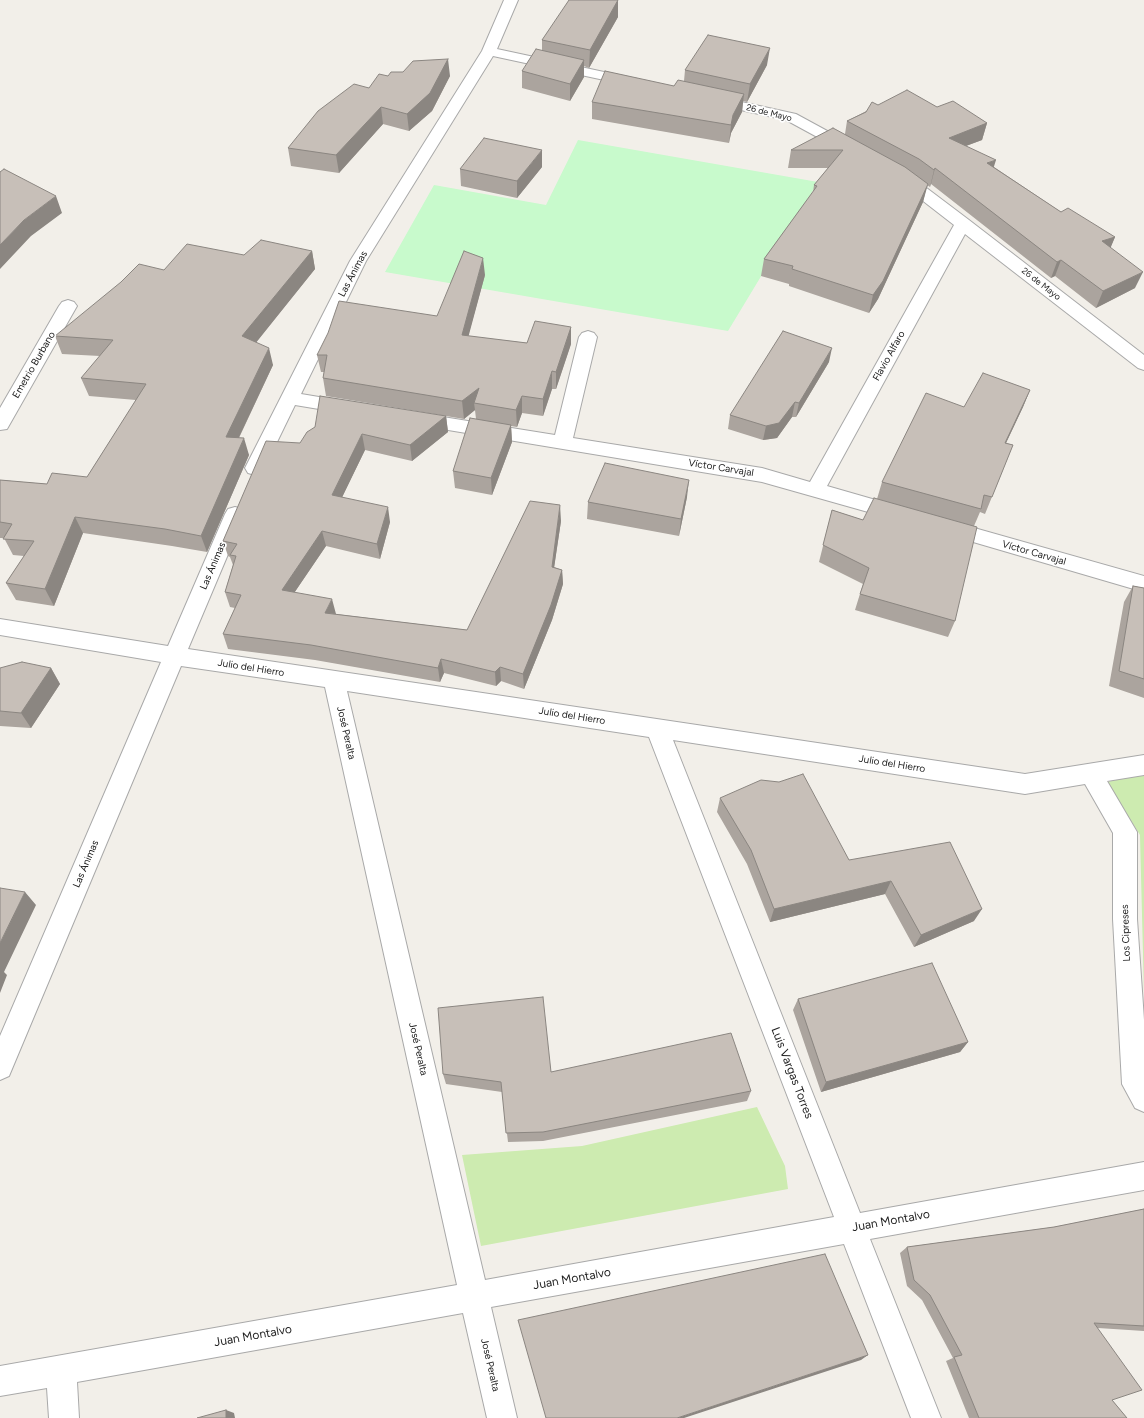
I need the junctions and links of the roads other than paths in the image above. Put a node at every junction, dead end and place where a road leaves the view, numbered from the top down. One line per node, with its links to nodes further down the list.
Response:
1 (511, 0): 2 (street, Las Ánimas)
2 (489, 51): 3 (street); 11 (street, Las Ánimas)
3 (644, 85)
4 (698, 97): 5 (street, 26 de Mayo)
5 (860, 154)
6 (887, 169): 7 (street, 26 de Mayo)
7 (963, 223): 10 (street, 26 de Mayo); 16 (street, Flavio Alfaro)
8 (68, 306): 14 (street, Emetrio Burbano)
9 (588, 337): 15 (street)
10 (1144, 364)
11 (289, 398): 12 (street); 19 (street, Las Ánimas)
12 (367, 411)
13 (398, 416): 15 (street, Víctor Carvajal)
14 (0, 424)
15 (563, 442): 16 (street, Víctor Carvajal)
16 (815, 490): 17 (street, Víctor Carvajal)
17 (1144, 584)
18 (0, 627): 19 (street, Julio del Hierro)
19 (175, 656): 20 (street, Julio del Hierro); 24 (street, Las Ánimas)
20 (334, 680): 21 (street, Julio del Hierro); 28 (street, José Peralta)
21 (657, 728): 23 (street, Julio del Hierro); 27 (street, Luis Vargas Torres)
22 (1144, 765): 23 (street, Julio del Hierro)
23 (1091, 774): 25 (street, Los Cipreses)
24 (0, 1067)
25 (1144, 1099)
26 (1144, 1176): 27 (street, Juan Montalvo)
27 (852, 1228): 28 (street, Juan Montalvo); 33 (street, Luis Vargas Torres)
28 (474, 1296): 29 (street, Juan Montalvo); 32 (street, José Peralta)
29 (61, 1370): 30 (street, Juan Montalvo); 31 (street)
30 (0, 1381)
31 (64, 1418)
32 (502, 1418)
33 (926, 1418)

